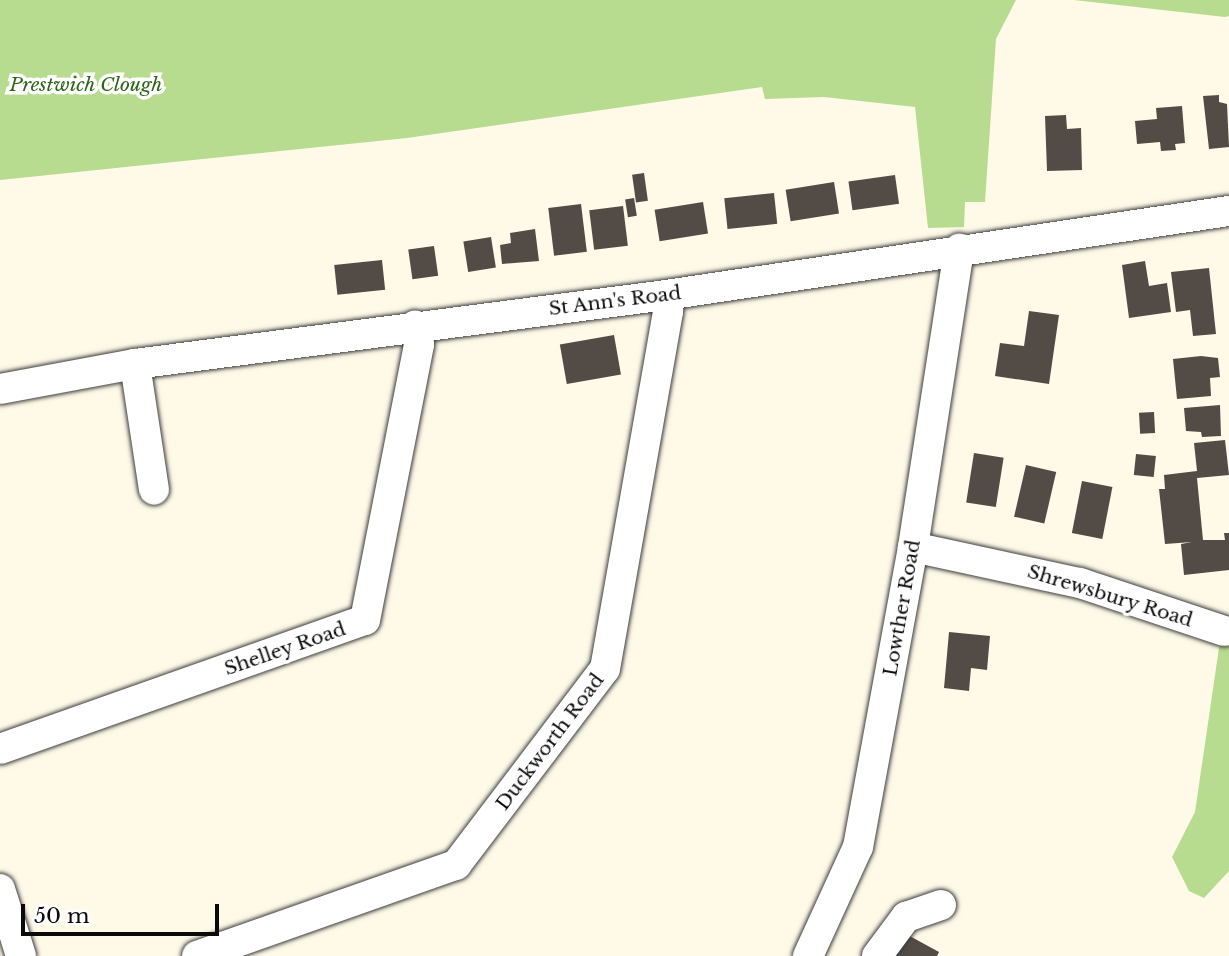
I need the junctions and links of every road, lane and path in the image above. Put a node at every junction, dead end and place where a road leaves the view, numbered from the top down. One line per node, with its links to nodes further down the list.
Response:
1 (1229, 211): 2 (street, St Ann's Road)
2 (959, 250): 3 (street, St Ann's Road); 8 (street, Lowther Road)
3 (666, 295): 4 (street, St Ann's Road); 14 (street, Duckworth Road)
4 (415, 326): 5 (street, St Ann's Road); 10 (street, Shelley Road)
5 (135, 364): 6 (street, St Ann's Road); 7 (street)
6 (0, 388)
7 (154, 490)
8 (913, 547): 9 (street, Shrewsbury Road); 15 (street, Lowther Road)
9 (1224, 631)
10 (0, 748)
11 (0, 889): 13 (street)
12 (942, 905): 16 (street)
13 (21, 956)
14 (197, 956)
15 (808, 956)
16 (877, 956)

